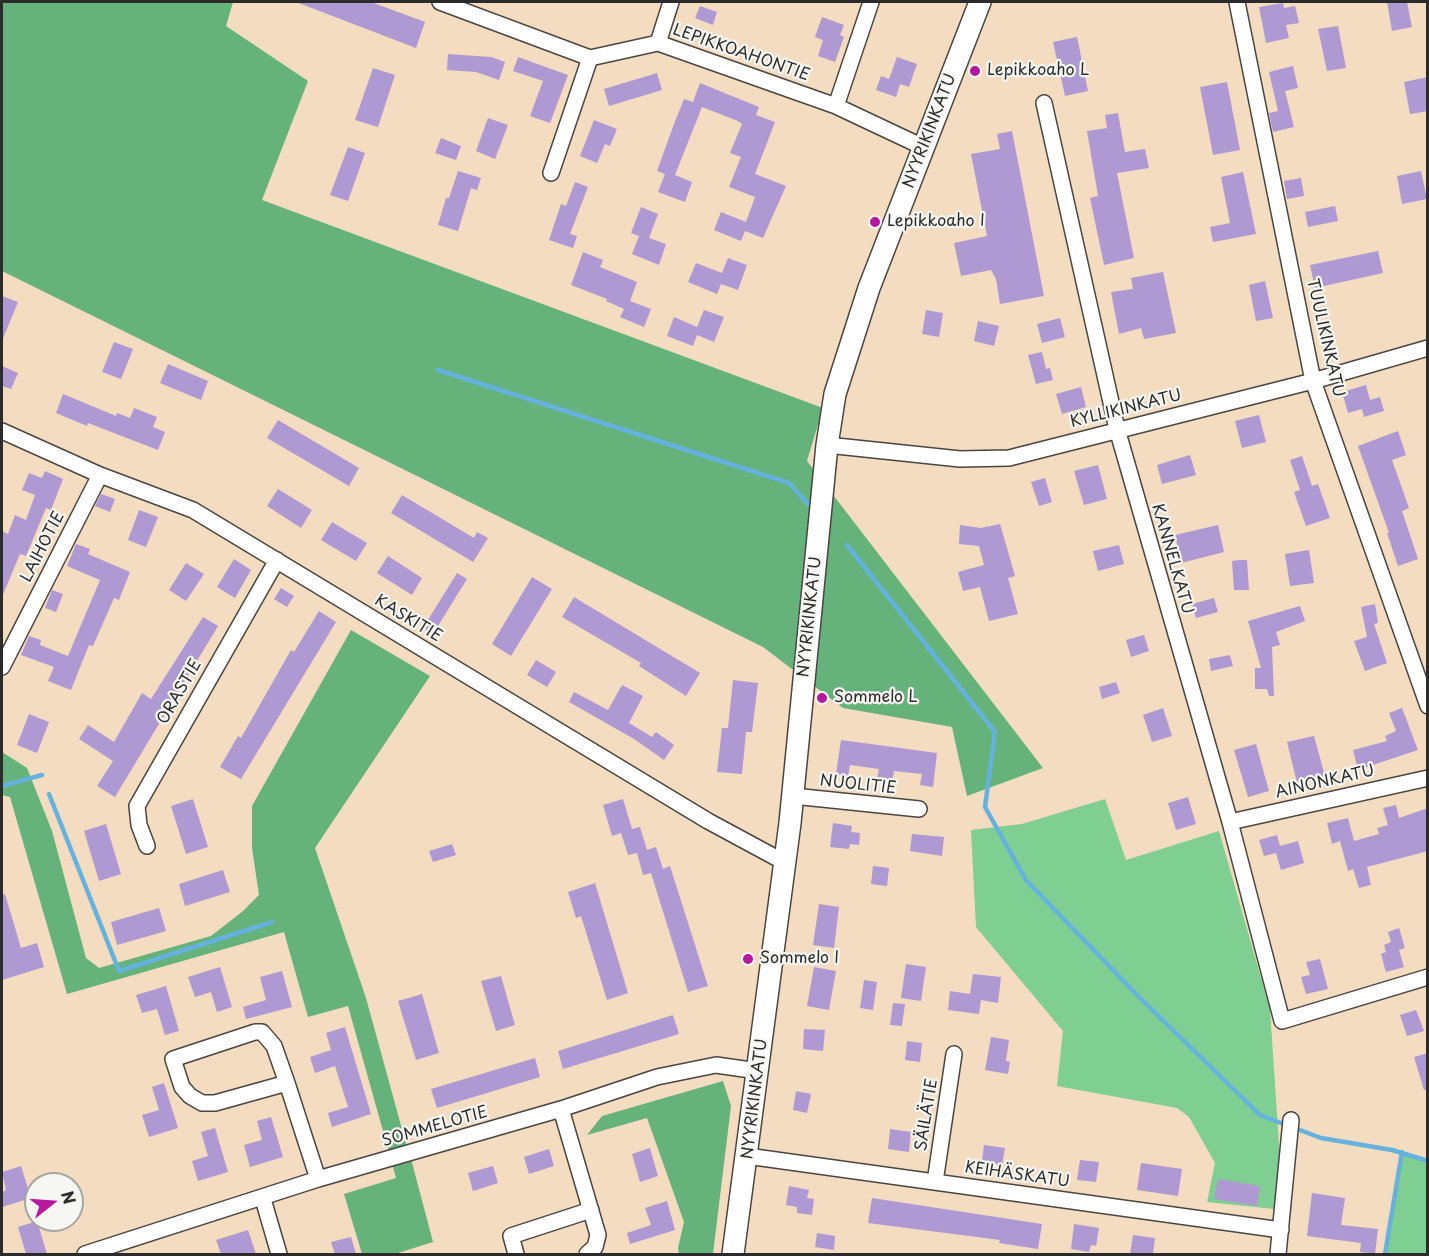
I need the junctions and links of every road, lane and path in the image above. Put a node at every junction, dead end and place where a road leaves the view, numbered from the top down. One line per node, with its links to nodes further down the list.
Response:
1 (444, 2): 7 (street)
2 (671, 2): 6 (street)
3 (871, 2): 9 (street)
4 (980, 2): 10 (street, NYYRIKINKATU)
5 (1237, 2): 13 (street, TUULIKINKATU)
6 (658, 43): 7 (street, LEPIKKOAHONTIE); 9 (street, LEPIKKOAHONTIE)
7 (590, 58): 11 (street)
8 (1044, 103): 14 (street, KANNELKATU)
9 (836, 106): 10 (street, LEPIKKOAHONTIE)
10 (923, 147): 16 (street, NYYRIKINKATU)
11 (551, 173)
12 (1428, 348): 13 (street, KYLLIKINKATU)
13 (1313, 381): 14 (street, KYLLIKINKATU); 20 (street, TUULIKINKATU)
14 (1117, 429): 16 (street, KYLLIKINKATU); 24 (street, KANNELKATU)
15 (2, 431): 17 (street, KASKITIE)
16 (827, 445): 22 (street, NYYRIKINKATU)
17 (100, 475): 18 (street, KASKITIE); 19 (street, LAIHOTIE)
18 (277, 561): 25 (street, ORASTIE); 26 (street, KASKITIE)
19 (2, 667)
20 (1428, 706)
21 (1428, 778): 24 (street, AINONKATU)
22 (792, 796): 23 (street, NUOLITIE); 26 (street, NYYRIKINKATU)
23 (919, 809)
24 (1230, 822): 27 (street, KANNELKATU)
25 (147, 846)
26 (784, 862): 29 (street, NYYRIKINKATU)
27 (1428, 977)
28 (954, 1054): 35 (street, SÄILÄTIE)
29 (758, 1071): 31 (street, SOMMELOTIE); 33 (street, NYYRIKINKATU)
30 (287, 1083): 30 (street); 34 (street)
31 (561, 1109): 34 (street, SOMMELOTIE); 37 (street)
32 (1291, 1120): 38 (street)
33 (747, 1156): 35 (street, KEIHÄSKATU); 43 (street, NYYRIKINKATU)
34 (318, 1179): 36 (street, SOMMELOTIE)
35 (935, 1182): 38 (street, KEIHÄSKATU)
36 (263, 1199): 39 (street, SOMMELOTIE); 40 (street)
37 (591, 1210): 41 (street); 42 (street)
38 (1281, 1230): 44 (street)
39 (85, 1254)
40 (279, 1254)
41 (516, 1254)
42 (586, 1254)
43 (733, 1254)
44 (1278, 1254)

